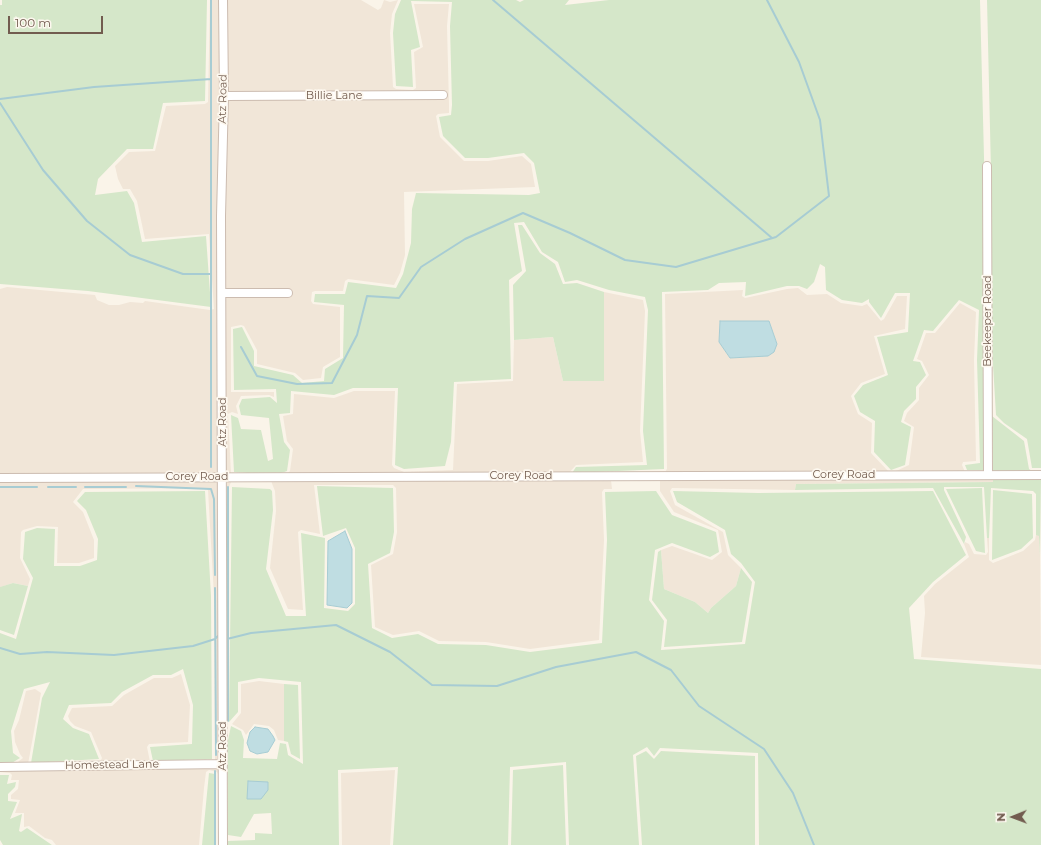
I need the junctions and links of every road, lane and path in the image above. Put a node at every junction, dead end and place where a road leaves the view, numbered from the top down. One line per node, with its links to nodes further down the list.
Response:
1 (223, 0): 3 (street, Atz Road)
2 (443, 95): 3 (street, Billie Lane)
3 (224, 96): 5 (street, Atz Road)
4 (987, 166): 7 (street, Beekeeper Road)
5 (222, 293): 6 (street); 9 (street, Atz Road)
6 (288, 293)
7 (988, 475): 8 (street, Corey Road); 9 (street, Corey Road)
8 (1041, 475)
9 (223, 477): 10 (street, Corey Road); 11 (street, Atz Road)
10 (0, 478)
11 (223, 764): 12 (street, Homestead Lane); 13 (street, Atz Road)
12 (0, 767)
13 (223, 845)

